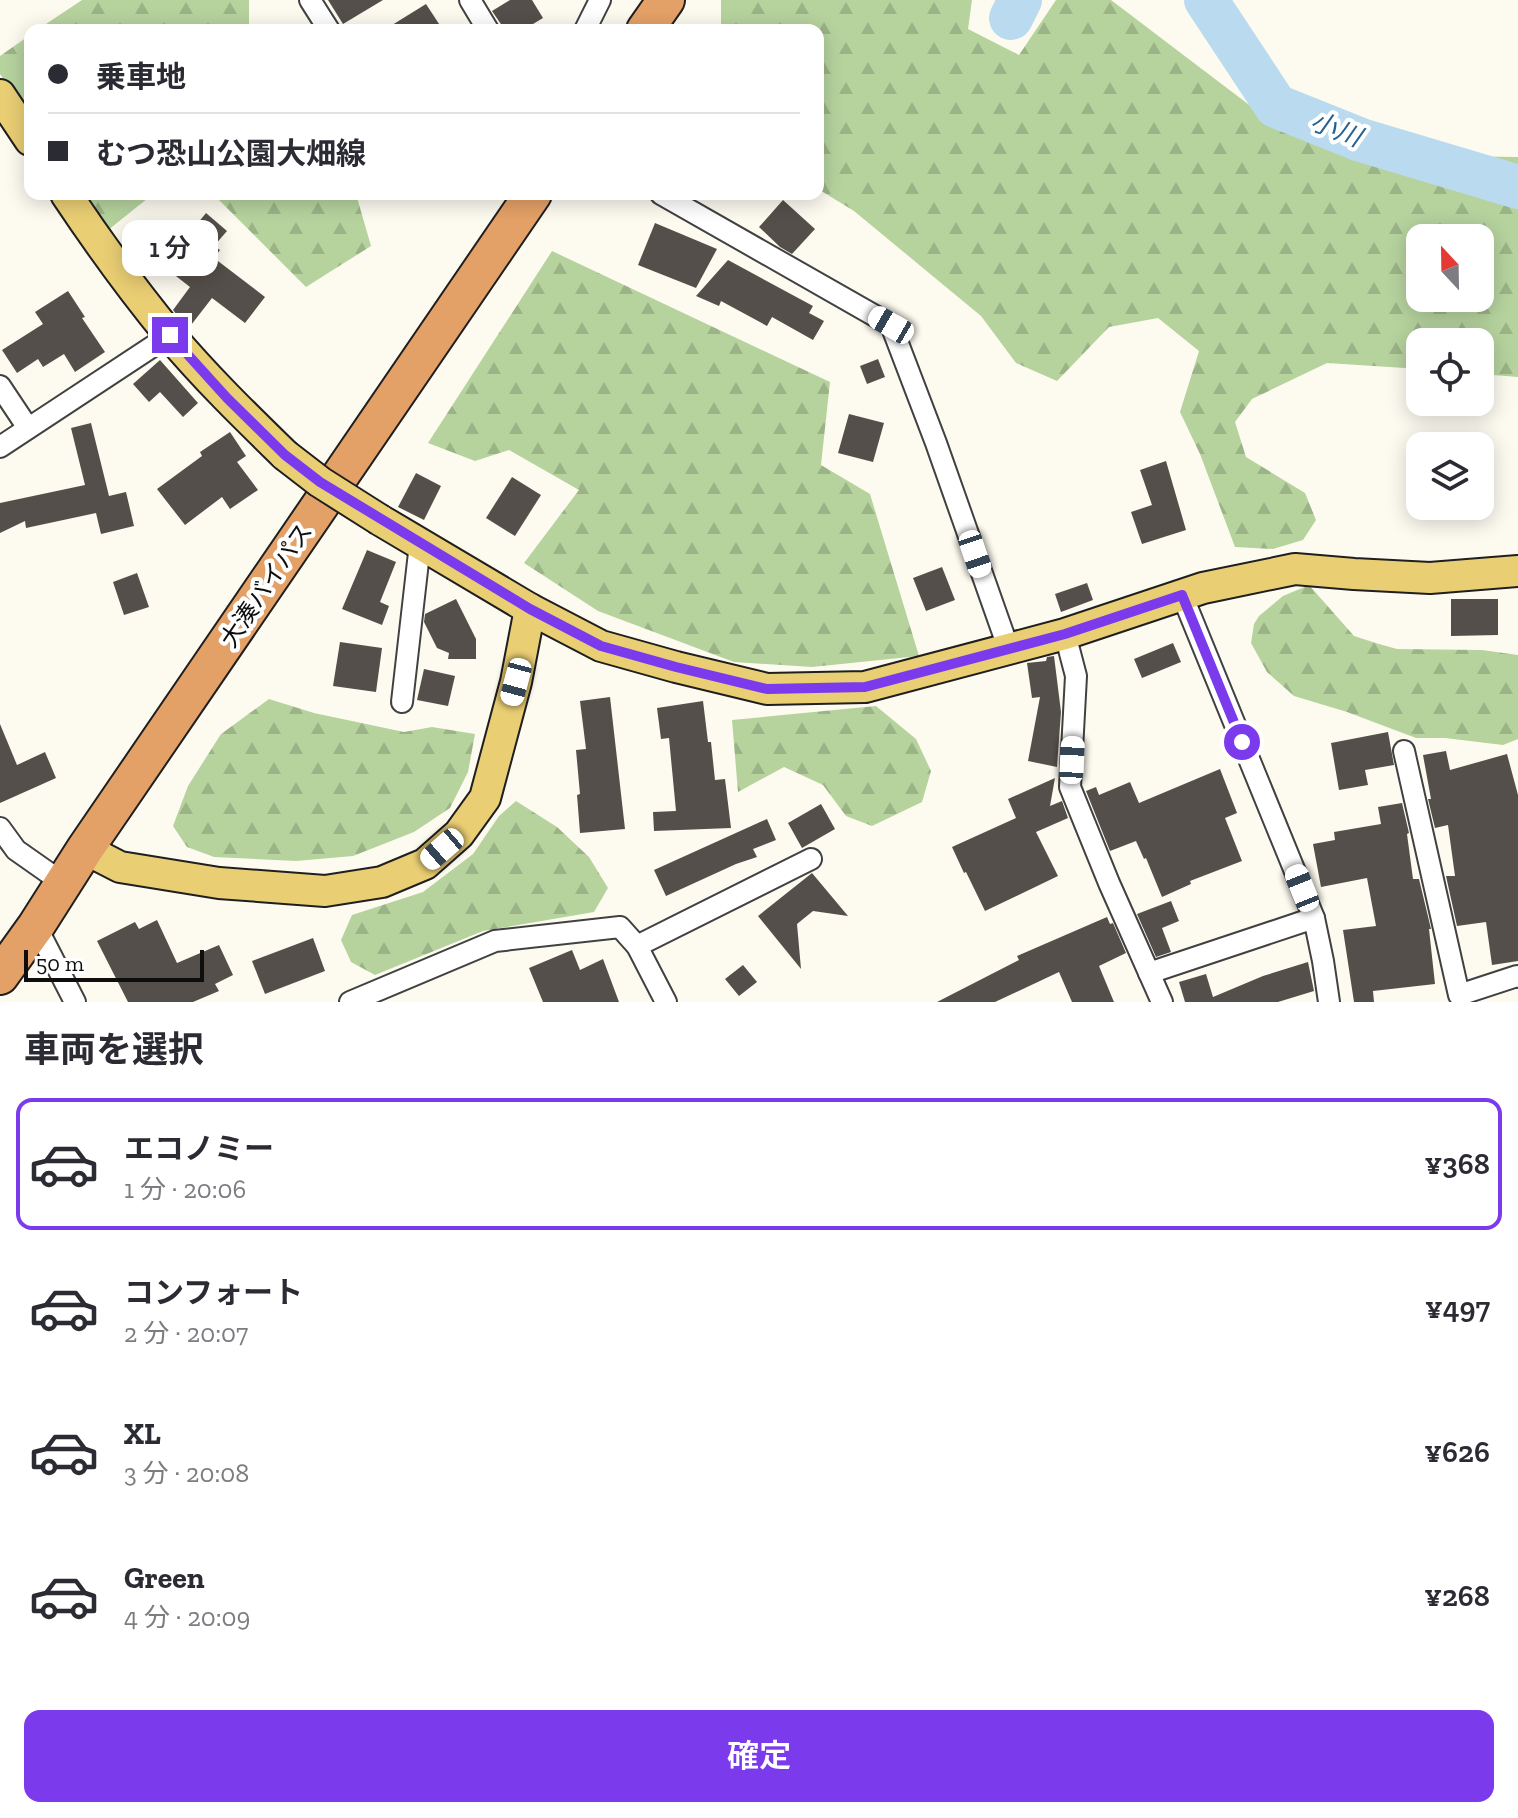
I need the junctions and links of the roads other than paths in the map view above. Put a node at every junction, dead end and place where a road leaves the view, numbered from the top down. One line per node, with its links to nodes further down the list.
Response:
1 (310, 0): 5 (street)
2 (470, 0): 6 (street)
3 (600, 0): 7 (street)
4 (666, 0): 8 (highway)
5 (325, 24)
6 (484, 24)
7 (588, 24)
8 (649, 24)
9 (0, 95): 10 (main road)
10 (24, 131)
11 (70, 200): 14 (main road)
12 (529, 200): 27 (highway, 大湊バイパス)
13 (672, 200): 23 (street)
14 (170, 335): 16 (street); 18 (main road, bridge)
15 (0, 386): 16 (street)
16 (28, 428): 17 (street)
17 (0, 447)
18 (420, 544): 21 (main road); 24 (street)
19 (1518, 571): 20 (main road)
20 (1182, 595): 22 (main road); 30 (street)
21 (530, 609): 23 (main road); 27 (main road)
22 (1065, 634): 23 (main road); 34 (street)
23 (1009, 650)
24 (402, 702)
25 (1404, 751): 35 (street)
26 (0, 828): 29 (street)
27 (85, 849): 29 (highway, 大湊バイパス)
28 (811, 859): 32 (street)
29 (63, 883): 31 (highway, 大湊バイパス)
30 (1314, 918): 34 (street); 40 (street)
31 (36, 926): 33 (highway, 大湊バイパス); 36 (street)
32 (637, 946): 37 (street); 38 (street)
33 (5, 961)
34 (1149, 973): 39 (street)
35 (1518, 976)
36 (75, 1002)
37 (350, 1002)
38 (666, 1002)
39 (1162, 1002)
40 (1329, 1002)

